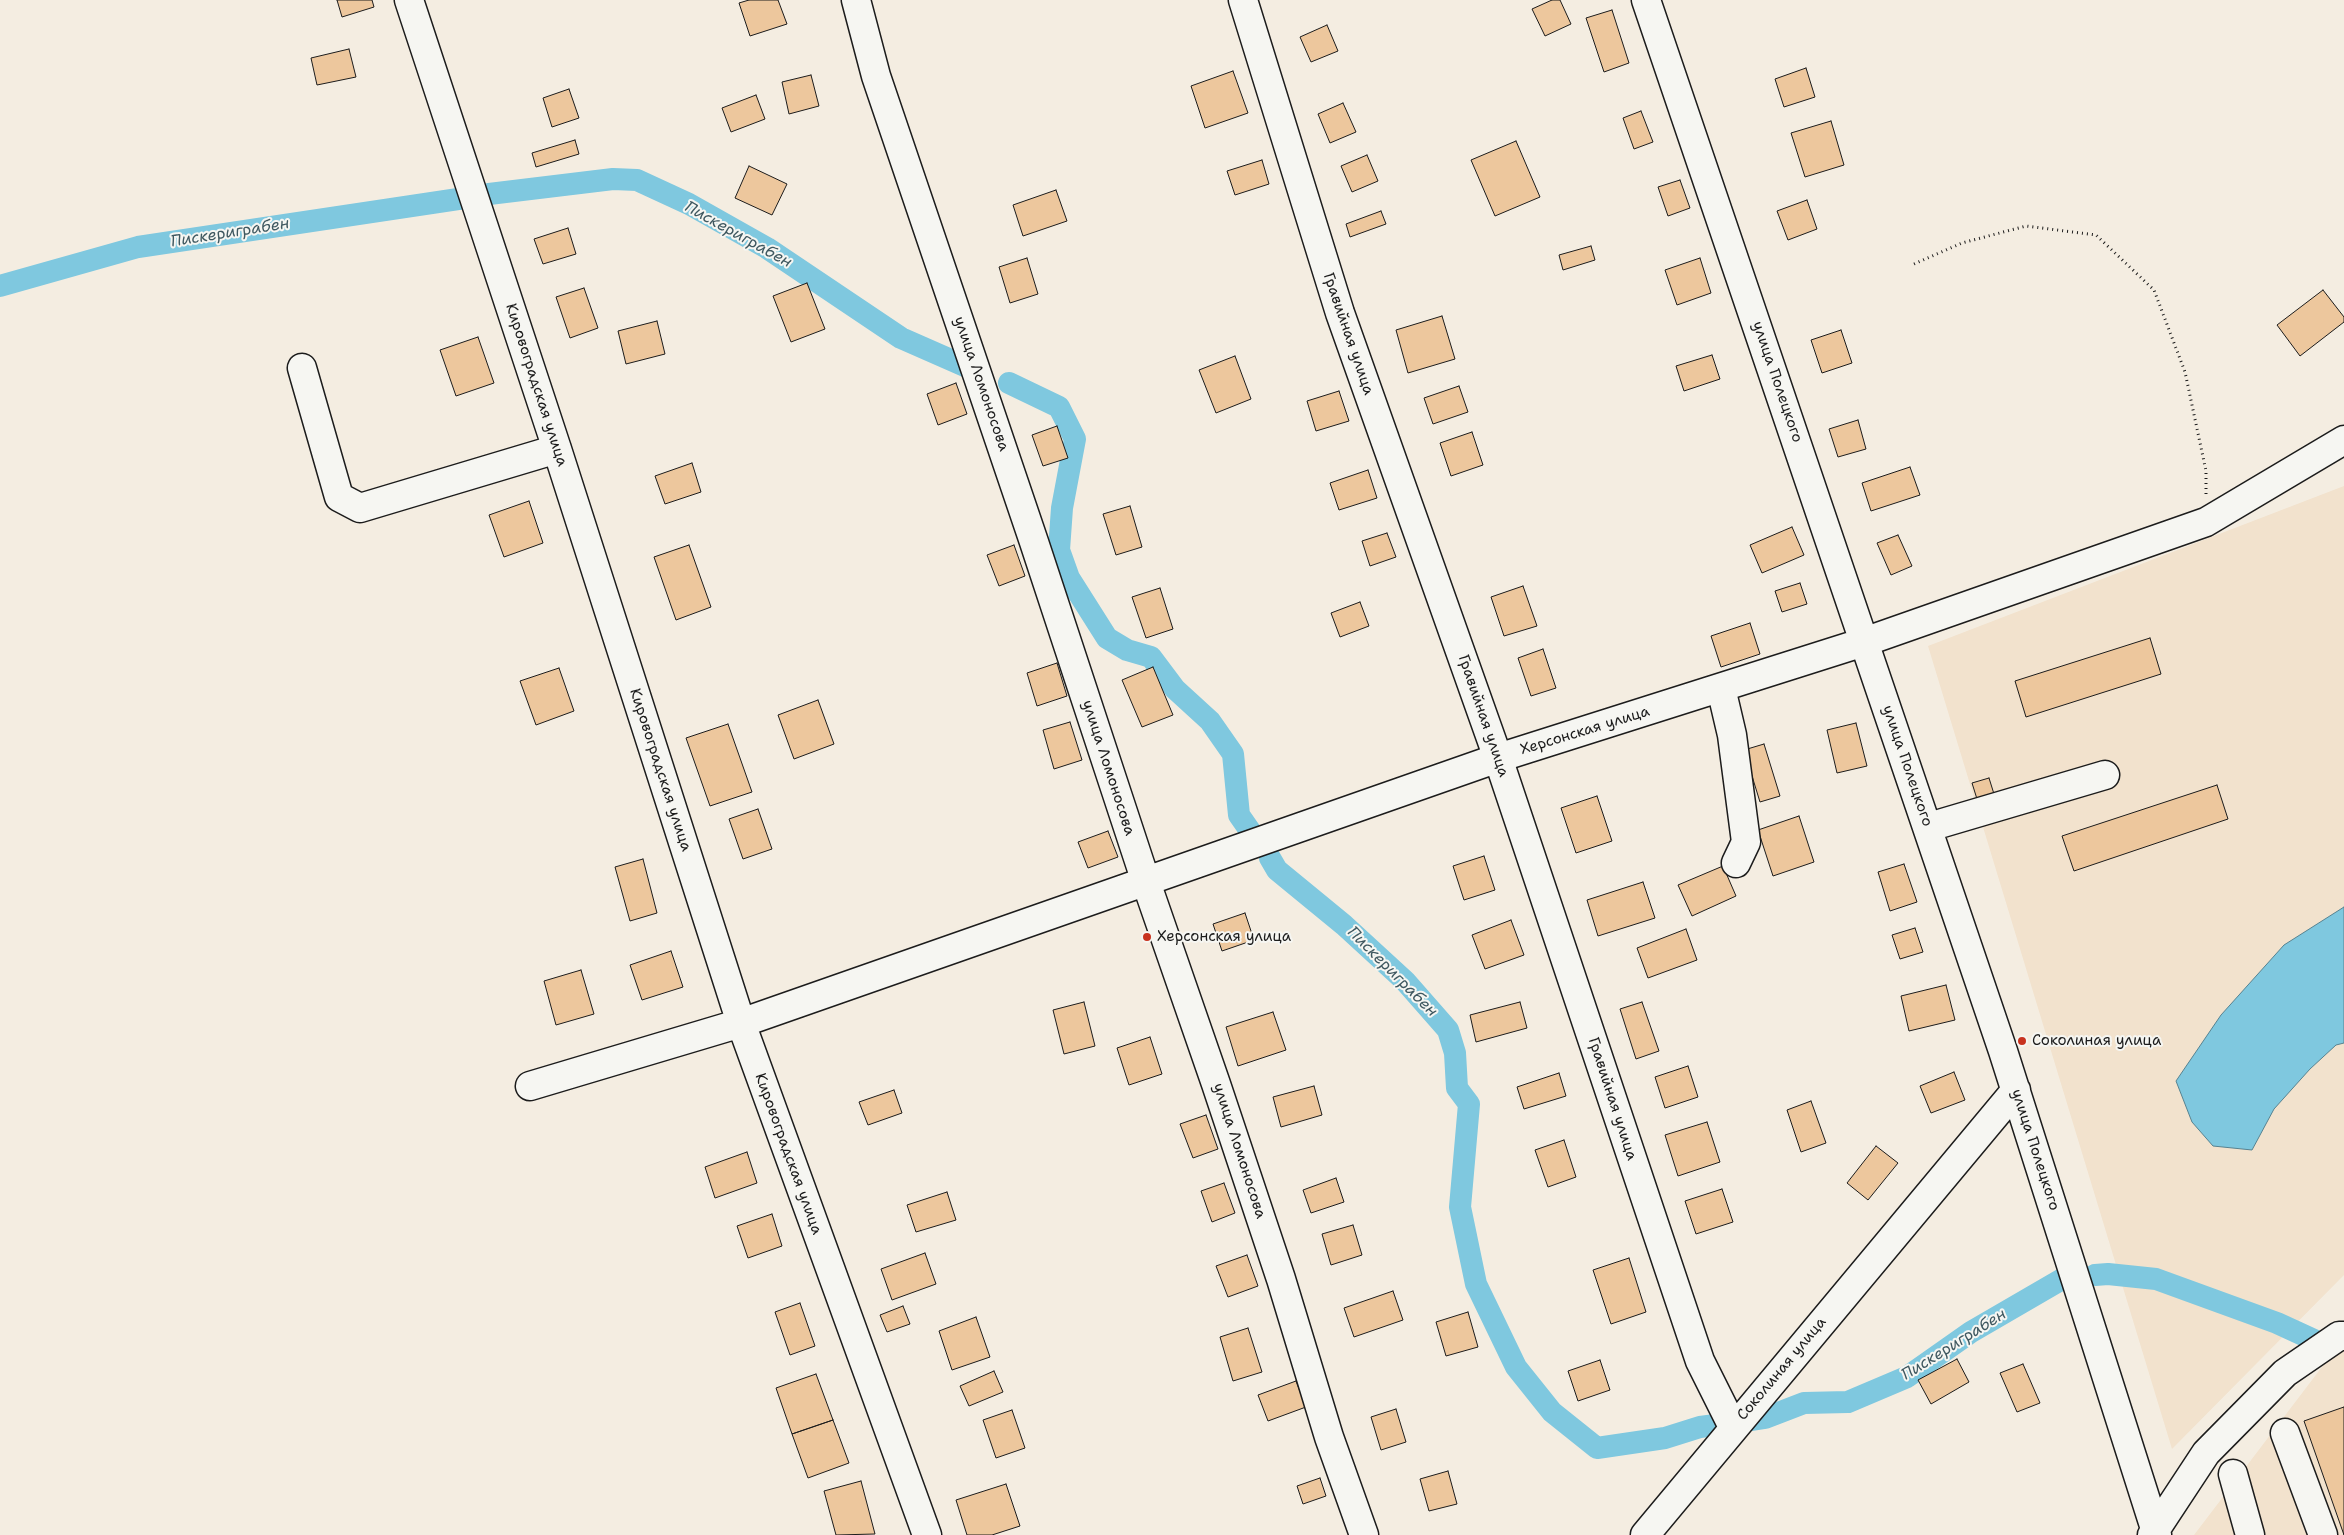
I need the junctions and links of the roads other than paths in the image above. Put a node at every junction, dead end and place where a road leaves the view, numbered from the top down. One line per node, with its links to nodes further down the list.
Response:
1 (408, 0): 7 (street, Кировоградская улица)
2 (856, 0): 14 (street, улица Ломоносова)
3 (1243, 0): 10 (street, Гравийная улица)
4 (1646, 0): 8 (street, улица Полецкого)
5 (302, 368): 7 (street)
6 (2344, 440): 8 (street, Херсонская улица)
7 (557, 449): 15 (street, Кировоградская улица)
8 (1864, 642): 9 (street, Херсонская улица); 12 (street, улица Полецкого)
9 (1721, 688): 10 (street, Херсонская улица); 13 (street)
10 (1498, 758): 14 (street, Херсонская улица); 19 (street, Гравийная улица)
11 (2105, 775): 12 (street)
12 (1929, 827): 17 (street, улица Полецкого)
13 (1736, 863)
14 (1146, 882): 15 (street, Херсонская улица); 24 (street, улица Ломоносова)
15 (741, 1024): 16 (street, Херсонская улица); 23 (street, Кировоградская улица)
16 (530, 1086)
17 (2016, 1090): 19 (street, Соколиная улица); 22 (street, улица Полецкого)
18 (2344, 1336): 22 (street)
19 (1733, 1427): 25 (street, Соколиная улица)
20 (2285, 1433): 27 (street)
21 (2233, 1474): 26 (street)
22 (2155, 1534)
23 (926, 1535)
24 (1364, 1535)
25 (1645, 1535)
26 (2250, 1535)
27 (2323, 1535)

